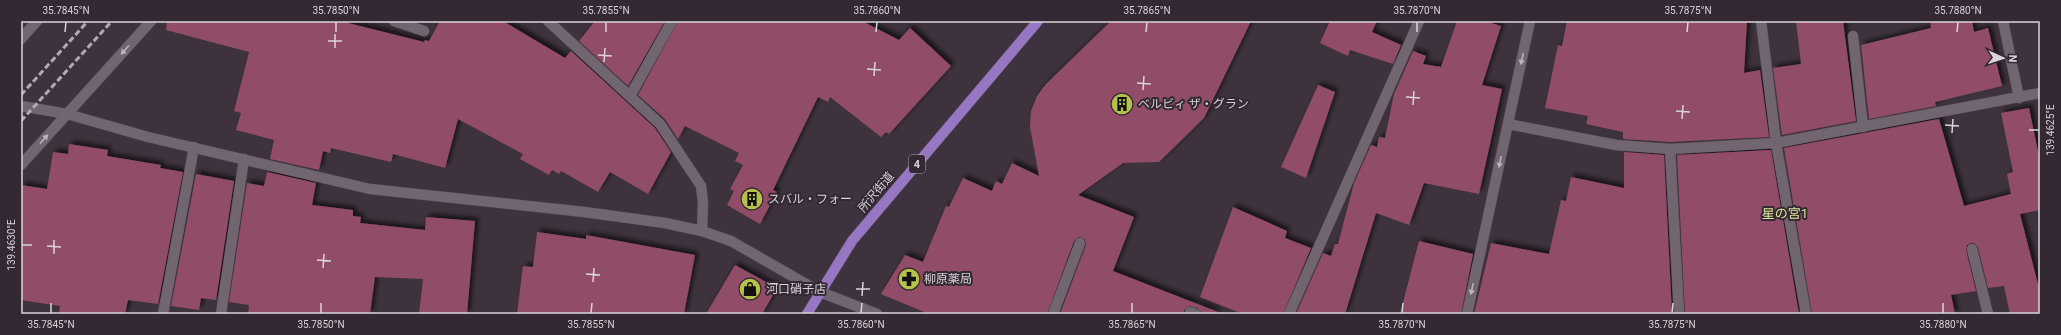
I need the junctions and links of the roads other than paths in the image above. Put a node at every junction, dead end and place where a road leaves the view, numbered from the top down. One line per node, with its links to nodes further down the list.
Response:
1 (37, 21): 13 (street)
2 (151, 21): 18 (street, one-way to 18)
3 (394, 21): 11 (street)
4 (548, 21): 15 (street)
5 (672, 21): 15 (street)
6 (1038, 21): 29 (main road, 所沢街道 / 4)
7 (1419, 21): 35 (street)
8 (1530, 21): 19 (street, one-way to 19)
9 (1761, 21): 21 (street)
10 (2003, 21): 16 (street)
11 (424, 31)
12 (1853, 36): 20 (street)
13 (21, 39)
14 (2040, 93): 16 (street)
15 (630, 96): 26 (street)
16 (2019, 98): 20 (street)
17 (21, 106): 18 (street)
18 (67, 114): 22 (street); 25 (street, one-way to 18)
19 (1508, 124): 23 (street); 36 (street, one-way to 36)
20 (1863, 127): 21 (street)
21 (1776, 143): 23 (street); 38 (street)
22 (194, 147): 24 (street); 30 (street)
23 (1670, 149): 37 (street)
24 (244, 159): 26 (street); 31 (street)
25 (21, 164)
26 (702, 231): 29 (street)
27 (1080, 244): 34 (street)
28 (1972, 249): 39 (street)
29 (820, 292): 32 (main road, 所沢街道 / 4); 33 (street)
30 (163, 314)
31 (221, 314)
32 (807, 314)
33 (877, 314)
34 (1053, 314)
35 (1290, 314)
36 (1467, 314)
37 (1679, 314)
38 (1806, 314)
39 (1988, 314)

